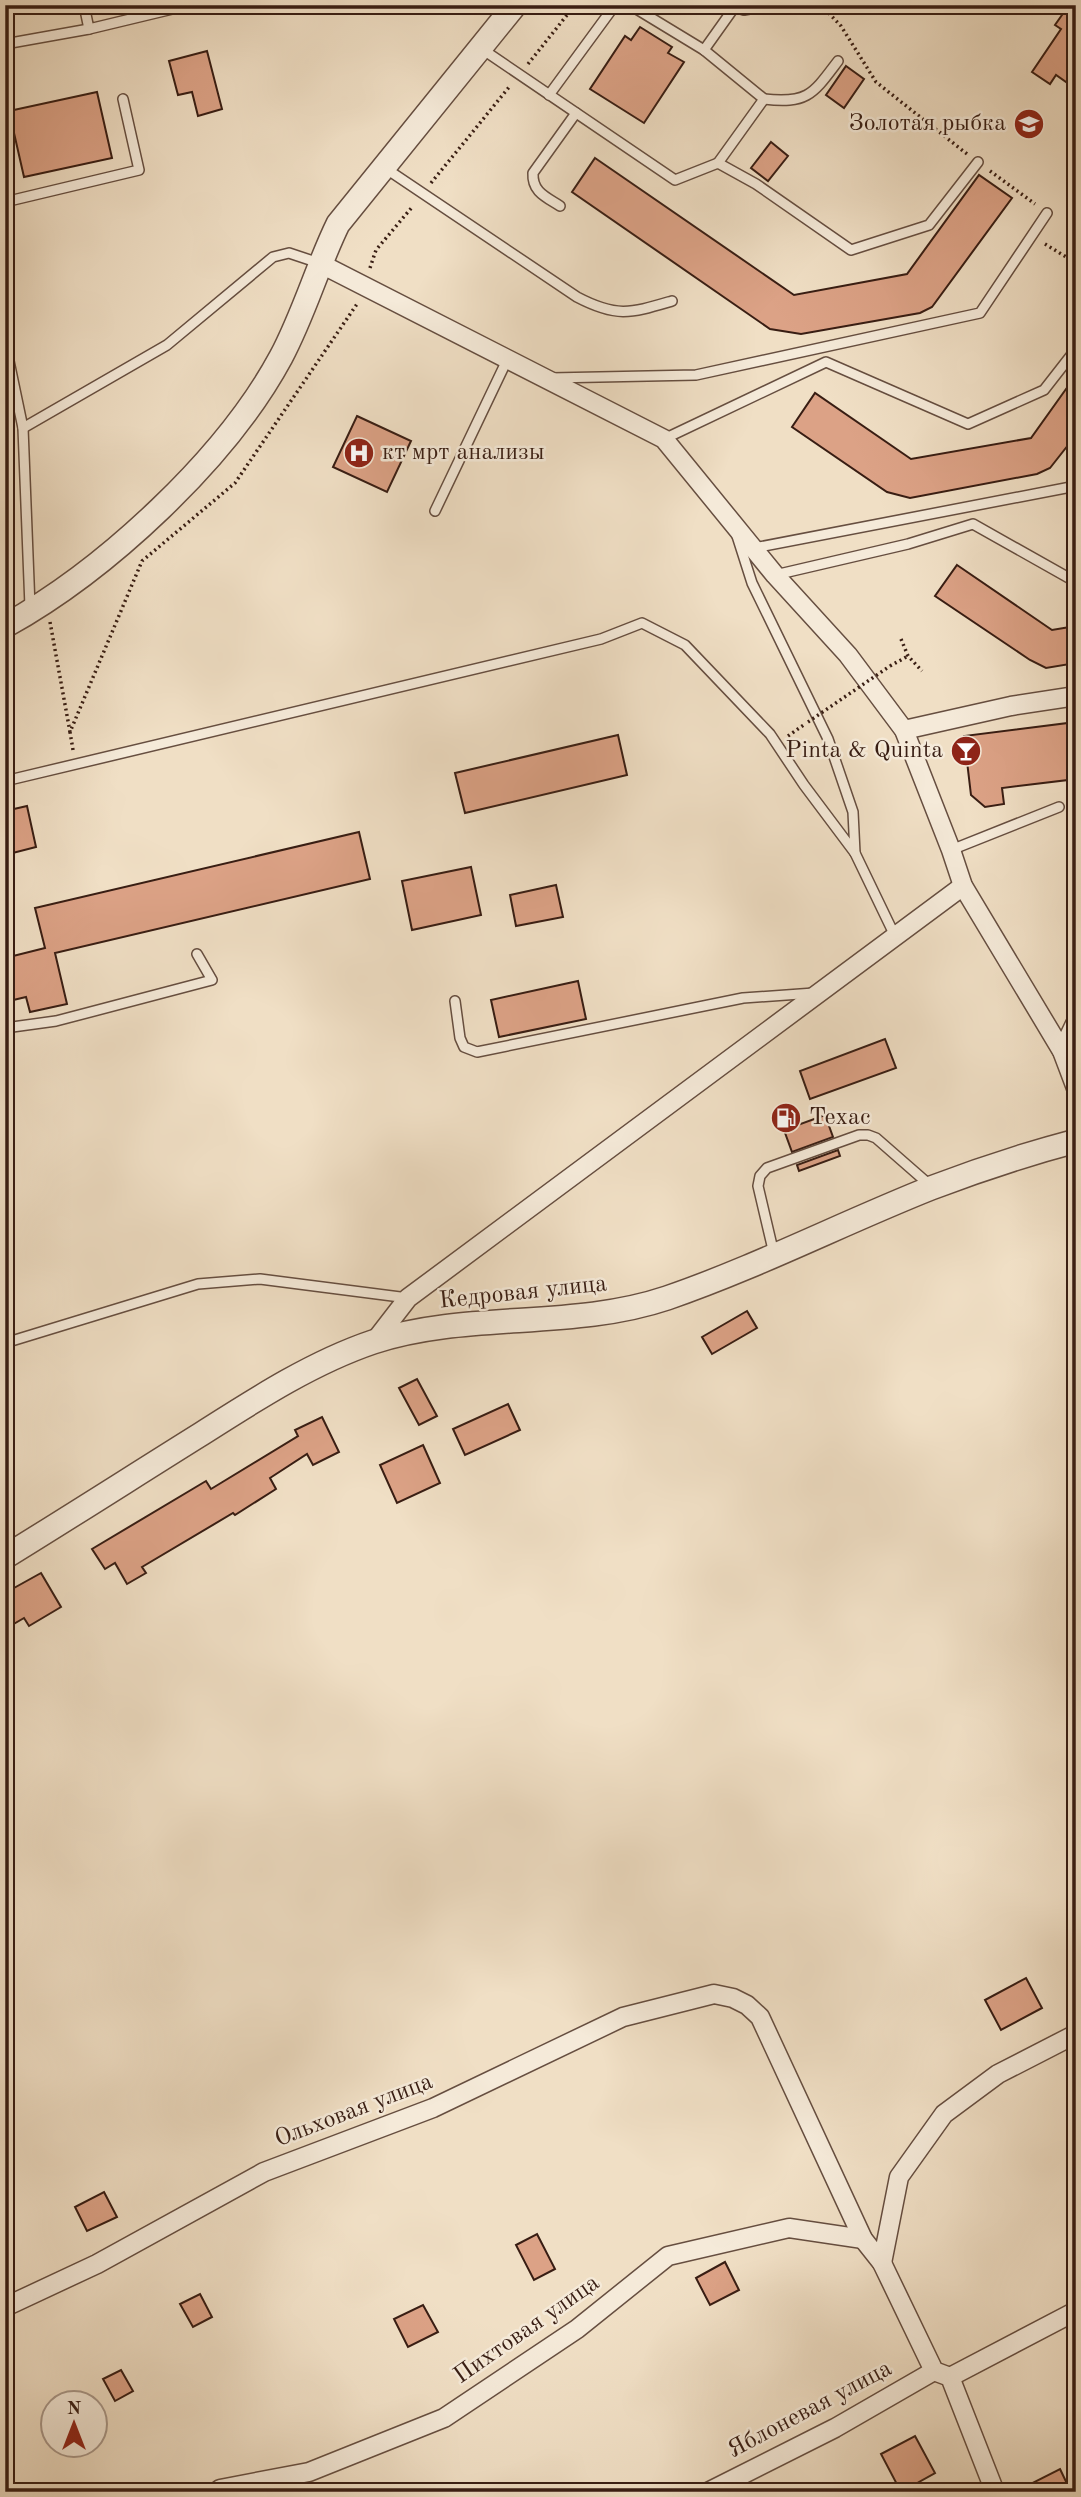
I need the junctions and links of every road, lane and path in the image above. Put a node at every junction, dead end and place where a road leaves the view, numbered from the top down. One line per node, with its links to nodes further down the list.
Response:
1 (84, 5): 10 (lane)
2 (189, 5): 10 (lane)
3 (515, 5): 12 (street)
4 (575, 5): 15 (path)
5 (615, 5): 16 (lane)
6 (772, 5): 9 (lane)
7 (821, 5): 20 (path)
8 (634, 6): 13 (lane)
9 (733, 6): 13 (lane)
10 (89, 29): 11 (lane)
11 (5, 44)
12 (482, 49): 15 (lane); 22 (street)
13 (704, 50): 18 (lane)
14 (838, 61): 18 (lane)
15 (519, 75): 16 (lane); 23 (path)
16 (549, 95): 19 (lane)
17 (123, 99): 24 (lane)
18 (764, 99): 21 (lane)
19 (576, 113): 21 (lane); 25 (lane)
20 (978, 162): 21 (lane); 26 (path)
21 (718, 163)
22 (384, 167): 23 (lane); 28 (street)
23 (422, 194): 30 (path); 31 (lane)
24 (5, 204)
25 (560, 206)
26 (1046, 213): 27 (lane)
27 (1031, 236): 29 (path); 35 (lane)
28 (319, 263): 30 (street); 36 (lane); 44 (street)
29 (1076, 263)
30 (363, 285): 34 (street); 51 (path)
31 (672, 302)
32 (5, 342): 36 (lane)
33 (1076, 349): 37 (lane)
34 (508, 358): 35 (street); 39 (lane)
35 (542, 378): 37 (street)
36 (23, 428): 44 (lane)
37 (664, 439): 40 (street)
38 (1076, 486): 41 (lane)
39 (435, 511)
40 (732, 522): 41 (street); 57 (lane)
41 (754, 548): 42 (street)
42 (775, 575): 43 (lane); 50 (street)
43 (1076, 582)
44 (40, 616): 45 (street); 51 (path)
45 (5, 626)
46 (901, 639): 47 (path)
47 (908, 656): 48 (path); 52 (path, bridge)
48 (922, 671)
49 (1076, 696): 50 (street)
50 (904, 730): 56 (street)
51 (70, 732): 53 (path)
52 (781, 741)
53 (76, 764): 54 (lane); 57 (lane)
54 (5, 781)
55 (1059, 807): 56 (lane)
56 (951, 850): 58 (street)
57 (855, 853): 59 (lane)
58 (963, 886): 59 (street); 65 (street)
59 (895, 936): 61 (street)
60 (197, 954): 64 (lane)
61 (819, 992): 62 (lane); 70 (street)
62 (455, 1000)
63 (1076, 1022): 65 (street)
64 (5, 1028)
65 (1062, 1051): 66 (street)
66 (1076, 1088)
67 (1076, 1141): 68 (street, Кедровая улица)
68 (933, 1188): 69 (street, Кедровая улица); 69 (lane)
69 (775, 1256): 72 (street, Кедровая улица)
70 (408, 1298): 71 (lane); 72 (street)
71 (5, 1342)
72 (374, 1342): 73 (street, Кедровая улица)
73 (5, 1557)
74 (1076, 2034): 76 (street)
75 (863, 2239): 76 (street); 77 (street, Ольховая улица); 80 (street, Пихтовая улица)
76 (881, 2263): 79 (street)
77 (5, 2307)
78 (1076, 2311): 79 (street, Яблоневая улица)
79 (942, 2374): 81 (street, Яблоневая улица); 82 (street)
80 (217, 2492)
81 (708, 2492)
82 (995, 2492)

